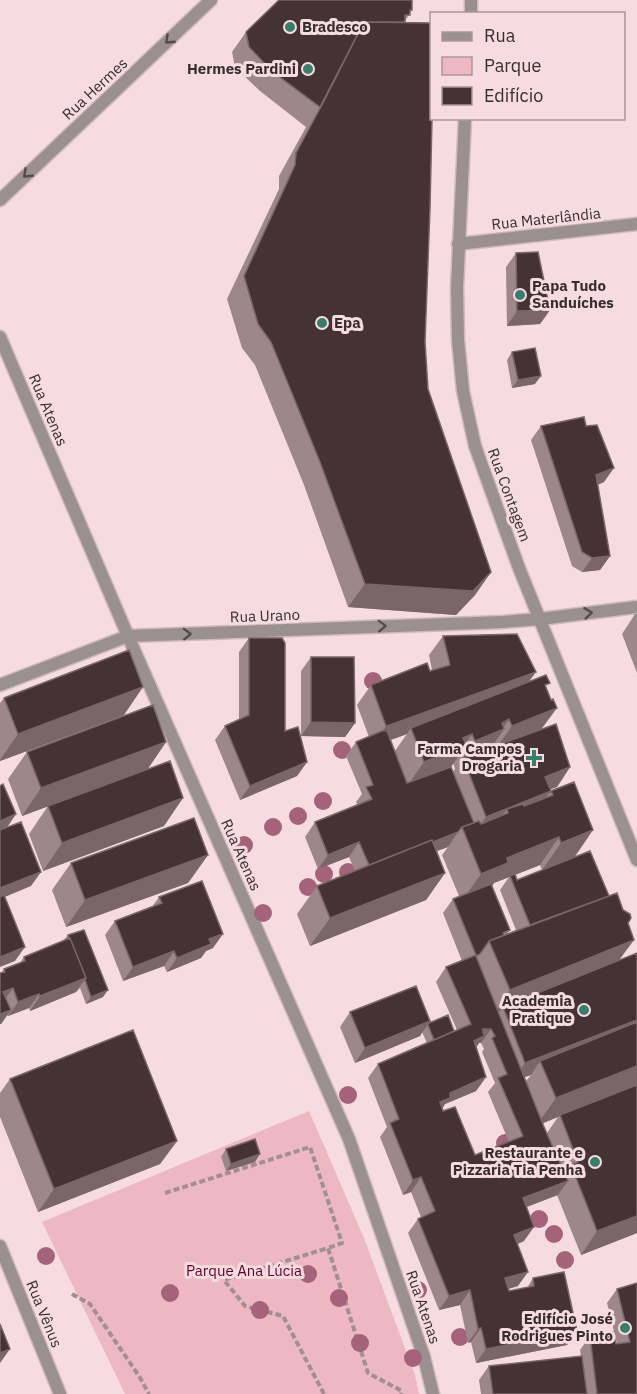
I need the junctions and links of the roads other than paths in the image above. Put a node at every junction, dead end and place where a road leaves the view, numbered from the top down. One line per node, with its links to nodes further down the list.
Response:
1 (211, 0): 3 (street, Rua Hermes, one-way to 3)
2 (465, 120): 5 (street, Rua Contagem)
3 (0, 200)
4 (637, 224): 5 (street, Rua Materlândia)
5 (458, 244): 8 (street, Rua Contagem)
6 (0, 337): 9 (street, Rua Atenas)
7 (637, 607): 8 (street, Rua Urano, one-way to 7)
8 (540, 619): 9 (street, Rua Urano, one-way to 8); 11 (street, Rua Contagem)
9 (128, 636): 10 (street, Rua Urano); 14 (street, Rua Atenas)
10 (0, 685)
11 (637, 860)
12 (0, 1246): 13 (street, Rua Vênus)
13 (60, 1394)
14 (433, 1394)

